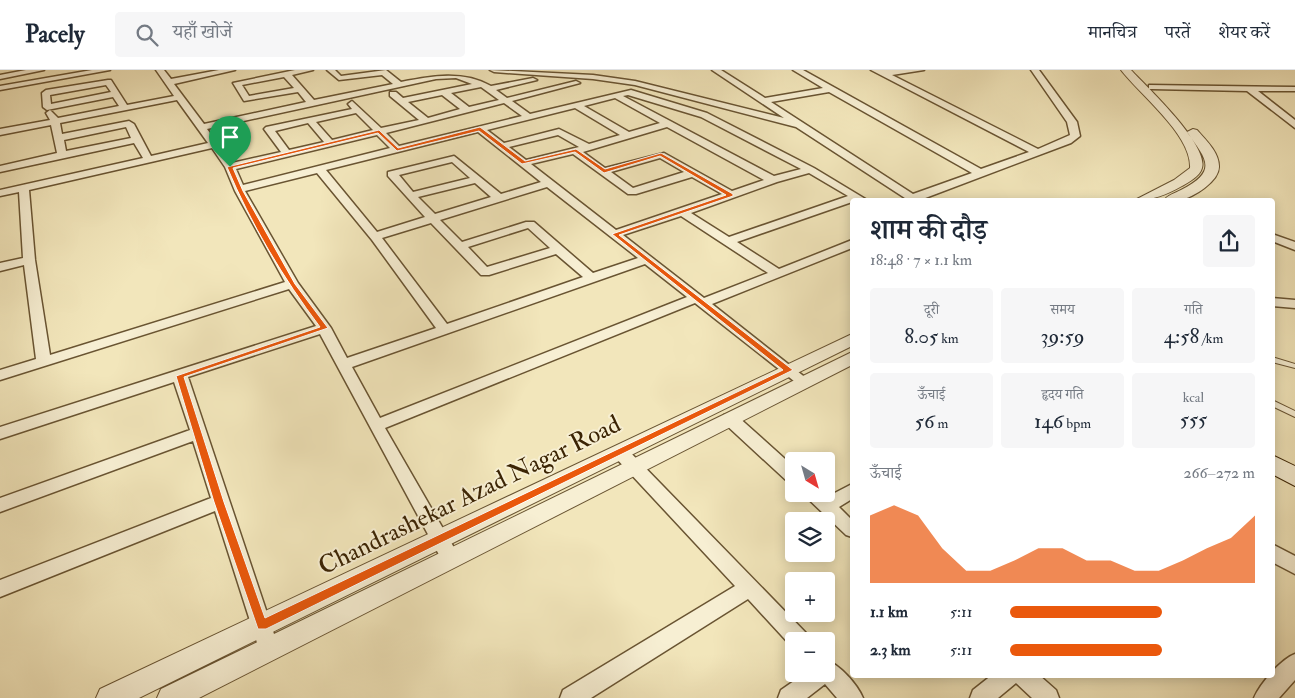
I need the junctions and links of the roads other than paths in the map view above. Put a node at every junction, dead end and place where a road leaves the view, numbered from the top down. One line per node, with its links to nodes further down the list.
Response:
1 (40, 70): 17 (street)
2 (106, 70): 15 (street)
3 (160, 70): 24 (street)
4 (229, 70): 24 (street); 25 (street)
5 (308, 70): 20 (street)
6 (331, 70): 26 (street)
7 (494, 70): 16 (street)
8 (602, 70): 22 (street)
9 (716, 70): 45 (street)
10 (797, 70): 33 (street)
11 (920, 70): 18 (street)
12 (1035, 70): 76 (street)
13 (1126, 70): 95 (street)
14 (1136, 70): 29 (street)
15 (94, 71): 23 (street)
16 (517, 71): 22 (street)
17 (21, 72): 21 (street)
18 (879, 72): 76 (street)
19 (460, 73): 26 (street); 28 (street)
20 (286, 74): 25 (street); 32 (street)
21 (0, 77)
22 (578, 80): 27 (street); 28 (street); 35 (street); 44 (street)
23 (43, 81): 30 (street); 37 (street)
24 (170, 82): 42 (street)
25 (237, 83): 32 (street)
26 (398, 84): 41 (street)
27 (645, 85): 35 (street); 61 (street)
28 (485, 86): 36 (street); 44 (street)
29 (1152, 87): 31 (street); 103 (street)
30 (0, 88)
31 (1250, 88): 34 (street); 53 (street)
32 (300, 89): 46 (street)
33 (830, 89): 45 (street); 88 (street)
34 (1295, 89)
35 (632, 90): 40 (street); 48 (street)
36 (444, 92): 43 (street); 52 (street)
37 (46, 93): 38 (street); 49 (street)
38 (116, 94): 49 (street); 50 (street)
39 (393, 94): 43 (street)
40 (616, 95): 47 (street); 55 (street)
41 (344, 96): 46 (street); 51 (street)
42 (181, 97): 50 (street); 63 (street)
43 (401, 101): 58 (street)
44 (506, 101): 52 (street); 56 (street)
45 (763, 101): 61 (street)
46 (312, 103): 63 (street)
47 (577, 105): 56 (street); 67 (street)
48 (681, 106): 55 (street); 85 (street)
49 (47, 107): 59 (street)
50 (124, 108): 59 (street)
51 (358, 110): 57 (street); 65 (street)
52 (467, 110): 58 (street)
53 (1280, 113): 54 (street); 62 (street)
54 (1295, 114)
55 (651, 115): 60 (street)
56 (529, 117): 64 (street)
57 (310, 120): 70 (street); 77 (street)
58 (426, 121): 65 (street)
59 (56, 122): 66 (street); 68 (street)
60 (668, 124): 67 (street); 90 (street)
61 (796, 124): 99 (street)
62 (1295, 125)
63 (202, 127): 71 (street)
64 (480, 129): 72 (street); 74 (street)
65 (379, 131): 70 (street); 74 (street)
66 (0, 132)
67 (627, 136): 73 (street)
68 (59, 138): 69 (street); 78 (street)
69 (137, 140): 78 (street); 79 (street)
70 (330, 142): 77 (street)
71 (214, 145): 79 (street); 82 (street)
72 (502, 146): 73 (street); 80 (street)
73 (587, 147): 75 (street)
74 (397, 150): 81 (street)
75 (576, 150): 80 (street); 86 (street)
76 (1037, 152): 88 (street)
77 (287, 153): 82 (street)
78 (62, 155): 84 (street)
79 (148, 159): 92 (street)
80 (524, 163): 91 (street)
81 (382, 165): 83 (street); 89 (street); 97 (street)
82 (230, 167): 93 (street)
83 (319, 169): 93 (street); 109 (street)
84 (0, 170): 94 (street)
85 (810, 170): 90 (street); 98 (street)
86 (604, 171): 87 (street); 87 (street)
87 (693, 173): 96 (street)
88 (980, 173): 100 (street)
89 (478, 179): 97 (street); 104 (street)
90 (773, 180): 96 (street)
91 (550, 184): 104 (street); 108 (street)
92 (24, 188): 94 (street); 117 (street)
93 (239, 189): 121 (street)
94 (2, 192)
95 (1158, 193): 101 (street); 102 (street)
96 (730, 195): 106 (street)
97 (411, 196): 107 (street)
98 (859, 198)
99 (912, 198)
100 (917, 198)
101 (1147, 198)
102 (1169, 198)
103 (1178, 198)
104 (500, 199): 107 (street)
105 (850, 201): 111 (street)
106 (682, 212): 108 (street); 111 (street)
107 (434, 220): 109 (street); 113 (street)
108 (615, 234): 116 (street)
109 (375, 236): 126 (street)
110 (1275, 238): 114 (street)
111 (726, 242): 119 (street)
112 (850, 245): 119 (street)
113 (460, 246): 115 (street); 115 (street)
114 (1295, 246)
115 (558, 249): 120 (street)
116 (647, 259): 120 (street); 122 (street)
117 (29, 260): 118 (street); 130 (street)
118 (0, 267)
119 (777, 274): 122 (street)
120 (591, 278): 126 (street)
121 (292, 284): 125 (street); 130 (street)
122 (699, 300): 135 (street); 139 (street)
123 (1275, 302): 124 (street)
124 (1295, 304)
125 (324, 328): 131 (street); 134 (street)
126 (444, 330): 131 (street)
127 (850, 340): 135 (street, Chandrashekar Azad Nagar Road)
128 (850, 359): 135 (street, Chandrashekar Azad Nagar Road)
129 (1275, 360): 132 (lane)
130 (44, 361): 133 (street)
131 (345, 364): 139 (street)
132 (1295, 366)
133 (0, 375)
134 (180, 376): 140 (street); 141 (street)
135 (797, 376): 138 (street, Chandrashekar Azad Nagar Road); 142 (street, Chandrashekar Azad Nagar Road)
136 (1275, 404): 137 (lane)
137 (1295, 414)
138 (730, 419): 142 (street, Chandrashekar Azad Nagar Road); 144 (street)
139 (376, 426): 152 (street)
140 (0, 433)
141 (198, 433): 147 (street); 149 (street)
142 (627, 459): 152 (street, Chandrashekar Azad Nagar Road); 155 (street)
143 (1275, 465): 145 (main road)
144 (785, 469)
145 (1295, 477)
146 (850, 491): 150 (street)
147 (219, 502): 156 (street); 157 (street)
148 (821, 502): 150 (street)
149 (0, 505)
150 (826, 506): 151 (street)
151 (850, 528)
152 (446, 548): 157 (street, Chandrashekar Azad Nagar Road); 159 (street, Chandrashekar Azad Nagar Road)
153 (1275, 554): 154 (street)
154 (1295, 566)
155 (751, 587): 158 (street); 167 (street)
156 (0, 589)
157 (262, 625): 159 (street); 165 (street, Chandrashekar Azad Nagar Road)
158 (792, 632)
159 (269, 649): 166 (street, Chandrashekar Azad Nagar Road)
160 (1295, 664): 172 (street)
161 (999, 678): 170 (street)
162 (1026, 678): 171 (street)
163 (835, 680): 169 (street)
164 (810, 682): 168 (street)
165 (110, 698)
166 (171, 698)
167 (571, 698)
168 (789, 698)
169 (852, 698)
170 (981, 698)
171 (1048, 698)
172 (1265, 698)

